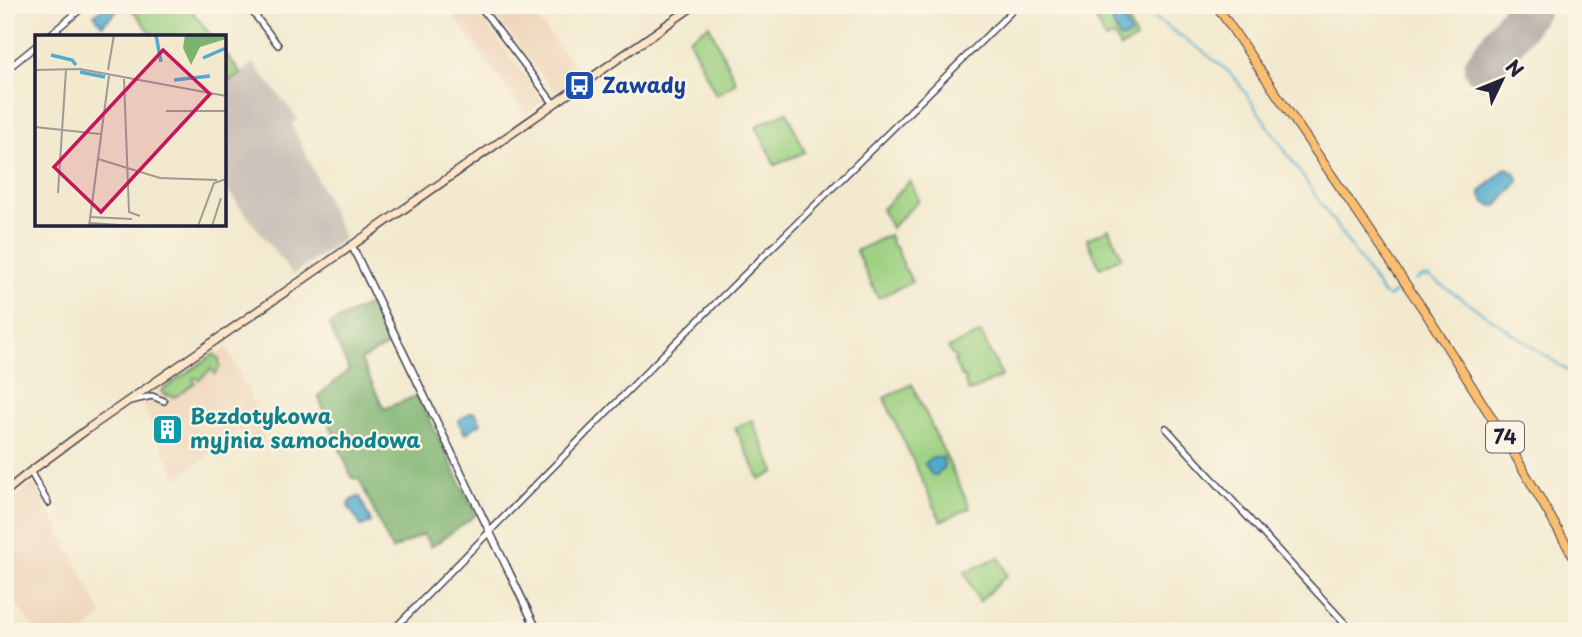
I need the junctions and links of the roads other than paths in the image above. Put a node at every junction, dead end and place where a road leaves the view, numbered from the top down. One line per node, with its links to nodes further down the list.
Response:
1 (86, 5): 7 (street)
2 (247, 5): 8 (street)
3 (480, 5): 11 (street)
4 (695, 5): 11 (main road)
5 (1018, 5): 19 (street)
6 (1216, 5): 20 (main road, 74)
7 (49, 35)
8 (278, 45)
9 (35, 47): 10 (street)
10 (5, 71)
11 (554, 104): 12 (main road)
12 (352, 246): 14 (main road); 19 (street)
13 (164, 401): 14 (street)
14 (127, 402): 16 (main road)
15 (1166, 428): 23 (street)
16 (30, 471): 17 (main road); 18 (street)
17 (5, 492)
18 (48, 503)
19 (489, 531): 21 (street); 22 (street)
20 (1577, 563)
21 (391, 632)
22 (538, 632)
23 (1353, 632)

